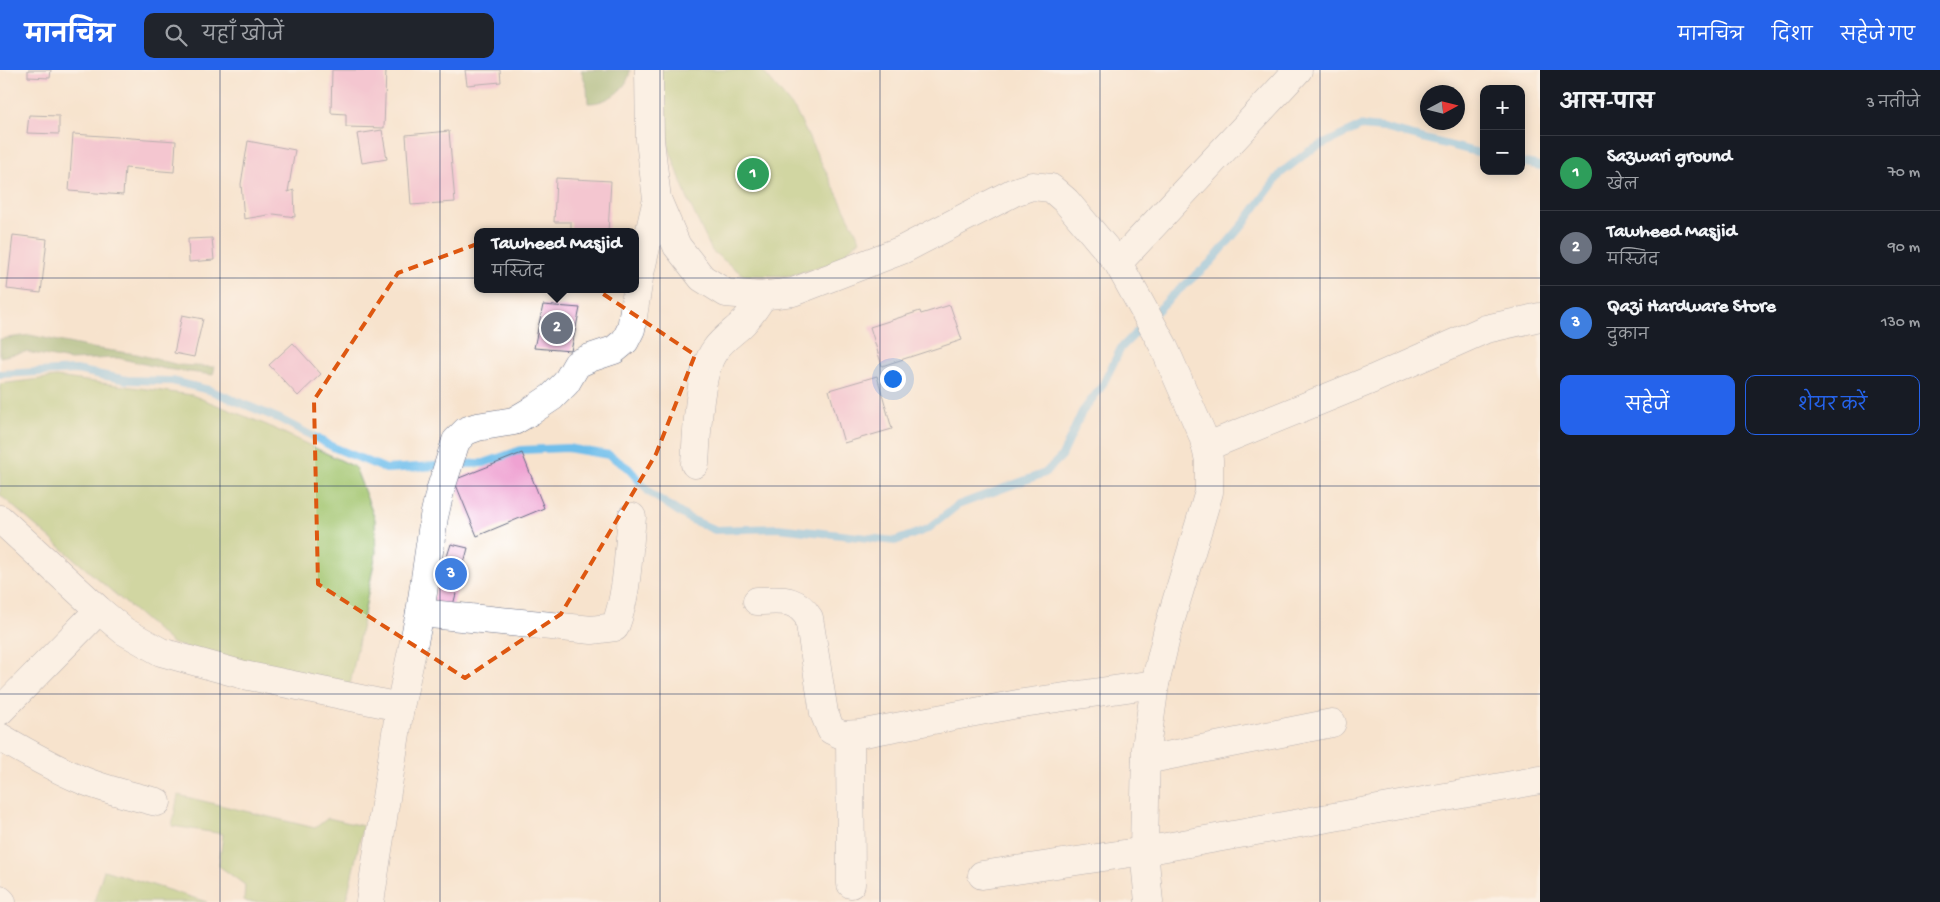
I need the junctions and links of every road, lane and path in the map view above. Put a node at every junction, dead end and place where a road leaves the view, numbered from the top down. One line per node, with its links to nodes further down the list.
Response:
1 (649, 70): 3 (street)
2 (1298, 70): 4 (street)
3 (657, 199): 5 (street); 7 (street)
4 (1118, 263): 7 (street); 9 (street)
5 (639, 278)
6 (637, 293): 15 (street)
7 (763, 296): 10 (street)
8 (1540, 317): 9 (street)
9 (1206, 447): 16 (street)
10 (695, 464)
11 (632, 517): 15 (street)
12 (0, 519): 14 (street)
13 (757, 601): 20 (street)
14 (99, 610): 17 (street); 18 (street)
15 (420, 613): 17 (street)
16 (1155, 684): 20 (street); 22 (street)
17 (400, 707): 28 (street)
18 (0, 711)
19 (1332, 723): 22 (street)
20 (850, 735): 27 (street)
21 (0, 737): 24 (street)
22 (1146, 760): 25 (street)
23 (1540, 780): 25 (street)
24 (157, 802)
25 (1144, 851): 26 (street); 29 (street)
26 (982, 875)
27 (850, 884)
28 (370, 902)
29 (1149, 902)

